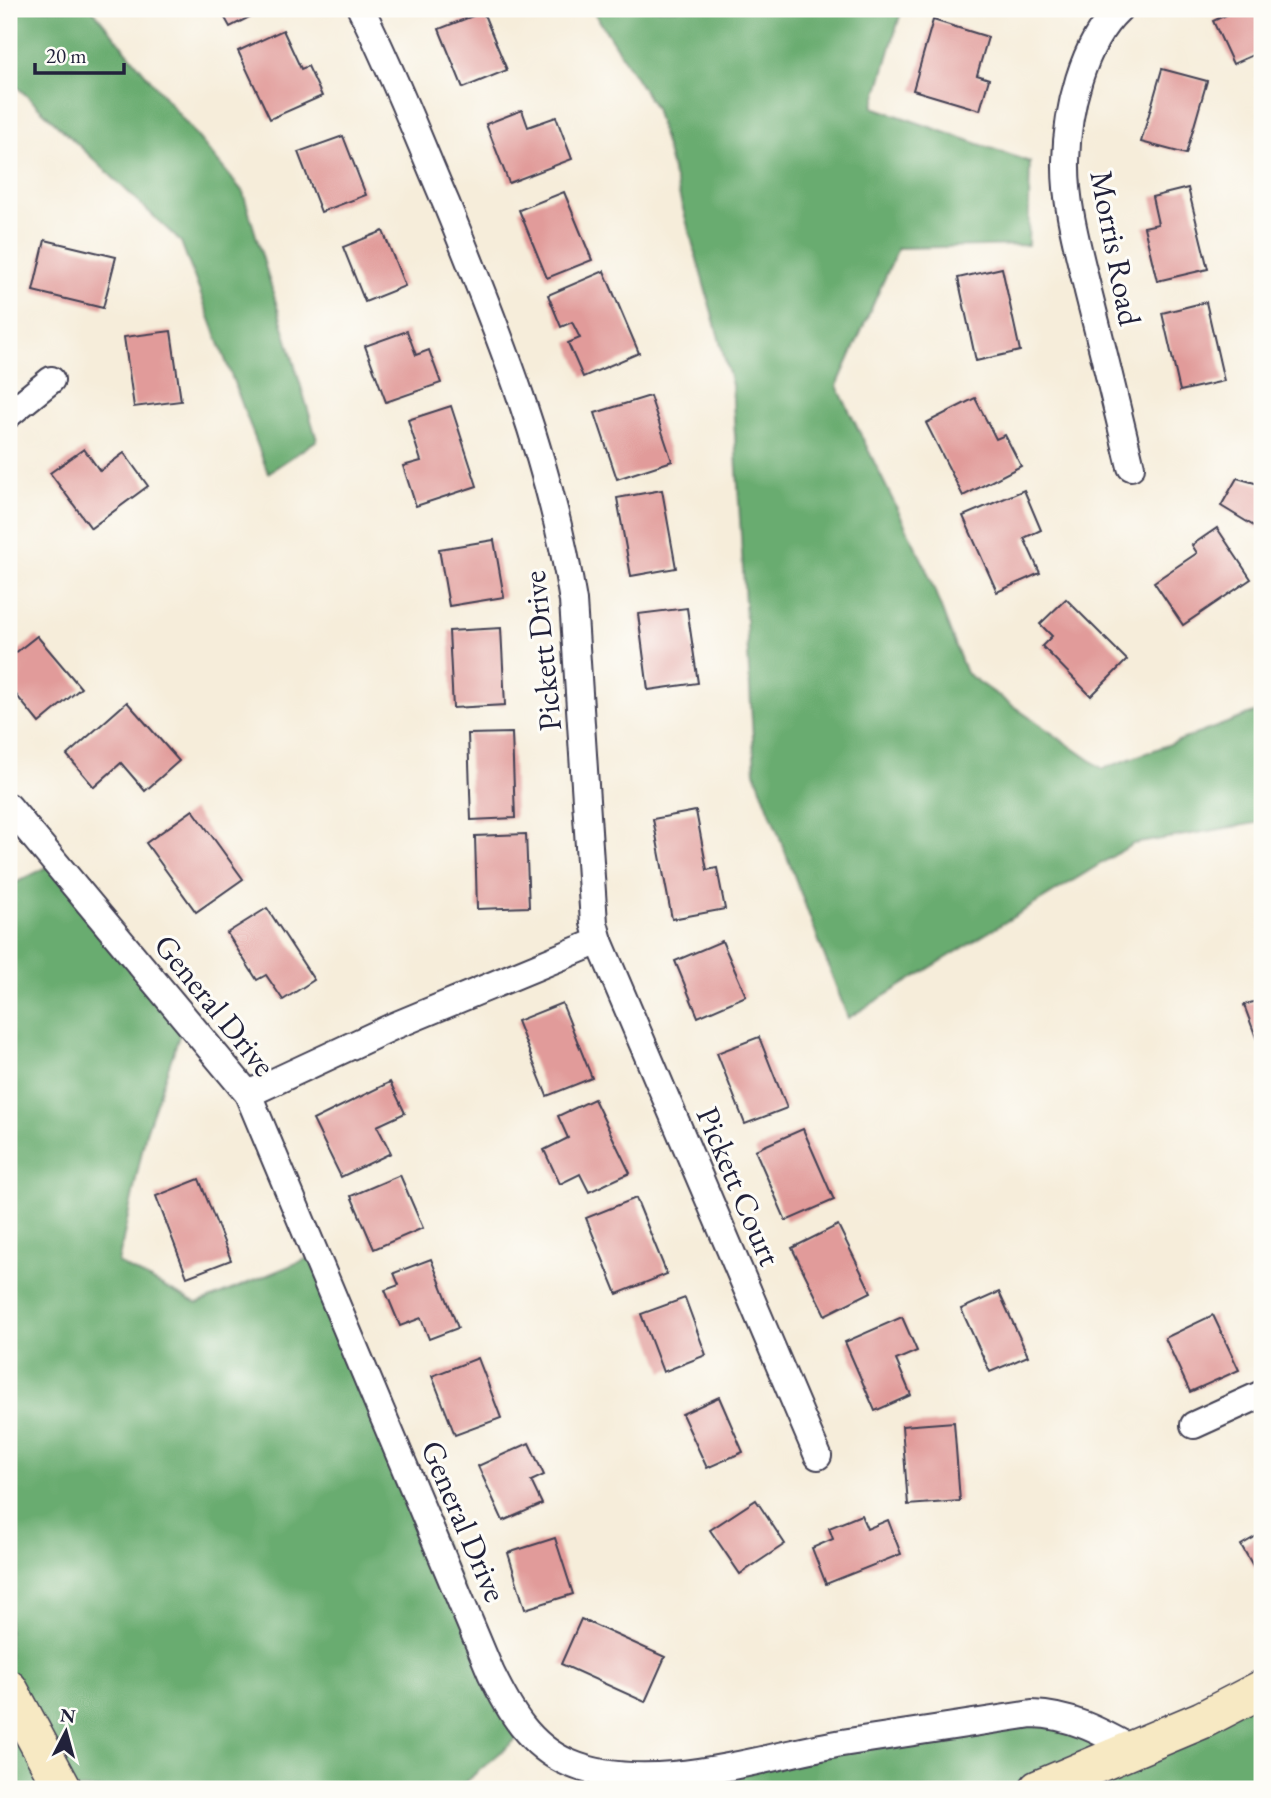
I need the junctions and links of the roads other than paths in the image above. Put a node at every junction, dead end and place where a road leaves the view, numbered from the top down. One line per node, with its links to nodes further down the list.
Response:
1 (361, 9): 7 (street, Pickett Drive)
2 (1119, 9): 5 (street, Morris Road)
3 (51, 380): 4 (street)
4 (9, 414)
5 (1131, 467)
6 (9, 807): 8 (street, General Drive)
7 (599, 941): 8 (street); 11 (street, Pickett Court)
8 (248, 1094): 14 (street, General Drive)
9 (1262, 1394): 10 (street)
10 (1194, 1425)
11 (818, 1457)
12 (9, 1689): 15 (street)
13 (1262, 1689): 14 (street)
14 (1132, 1749): 16 (street)
15 (64, 1789)
16 (1038, 1789)

